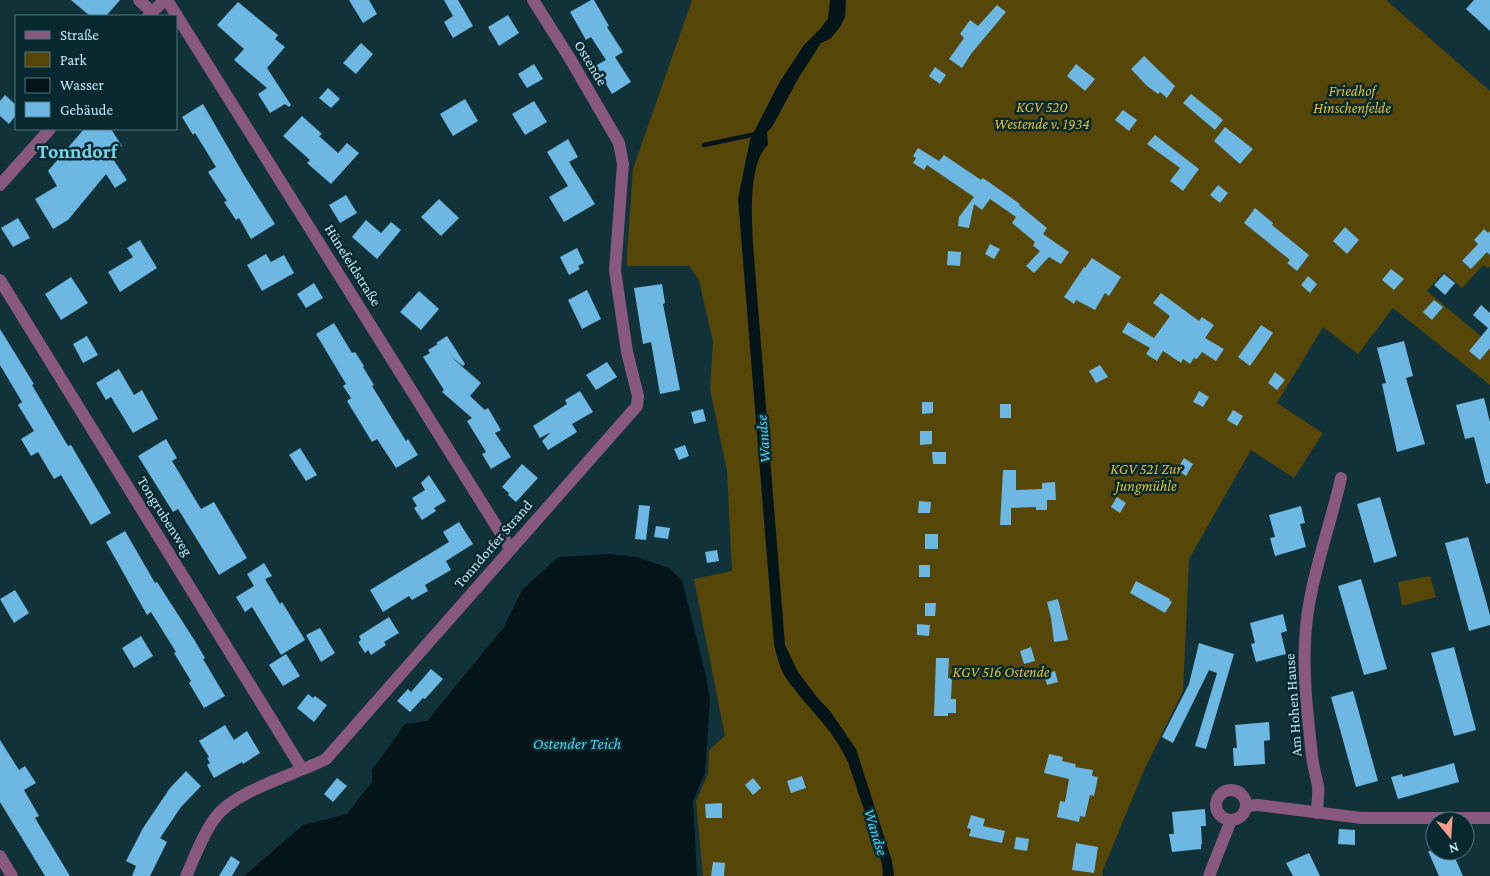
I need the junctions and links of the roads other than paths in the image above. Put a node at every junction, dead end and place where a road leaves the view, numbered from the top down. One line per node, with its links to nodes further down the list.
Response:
1 (139, 0): 4 (street)
2 (166, 0): 4 (street); 5 (street, Hünefeldstraße)
3 (533, 0): 8 (street, Ostende)
4 (150, 14)
5 (175, 15)
6 (178, 19): 12 (street, Hünefeldstraße)
7 (49, 130): 9 (street)
8 (619, 144): 12 (street, Tonndorfer Strand)
9 (0, 185)
10 (0, 280): 13 (street, Tongrubenweg)
11 (1341, 478): 15 (street, Am Hohen Hause)
12 (510, 548): 13 (street, Tonndorfer Strand)
13 (302, 769): 20 (street, Tonndorfer Strand)
14 (1246, 806): 15 (street); 17 (street); 17 (street)
15 (1317, 813): 16 (street)
16 (1490, 818)
17 (1231, 820): 21 (street)
18 (0, 856): 19 (street)
19 (12, 876)
20 (186, 876)
21 (1210, 876)

